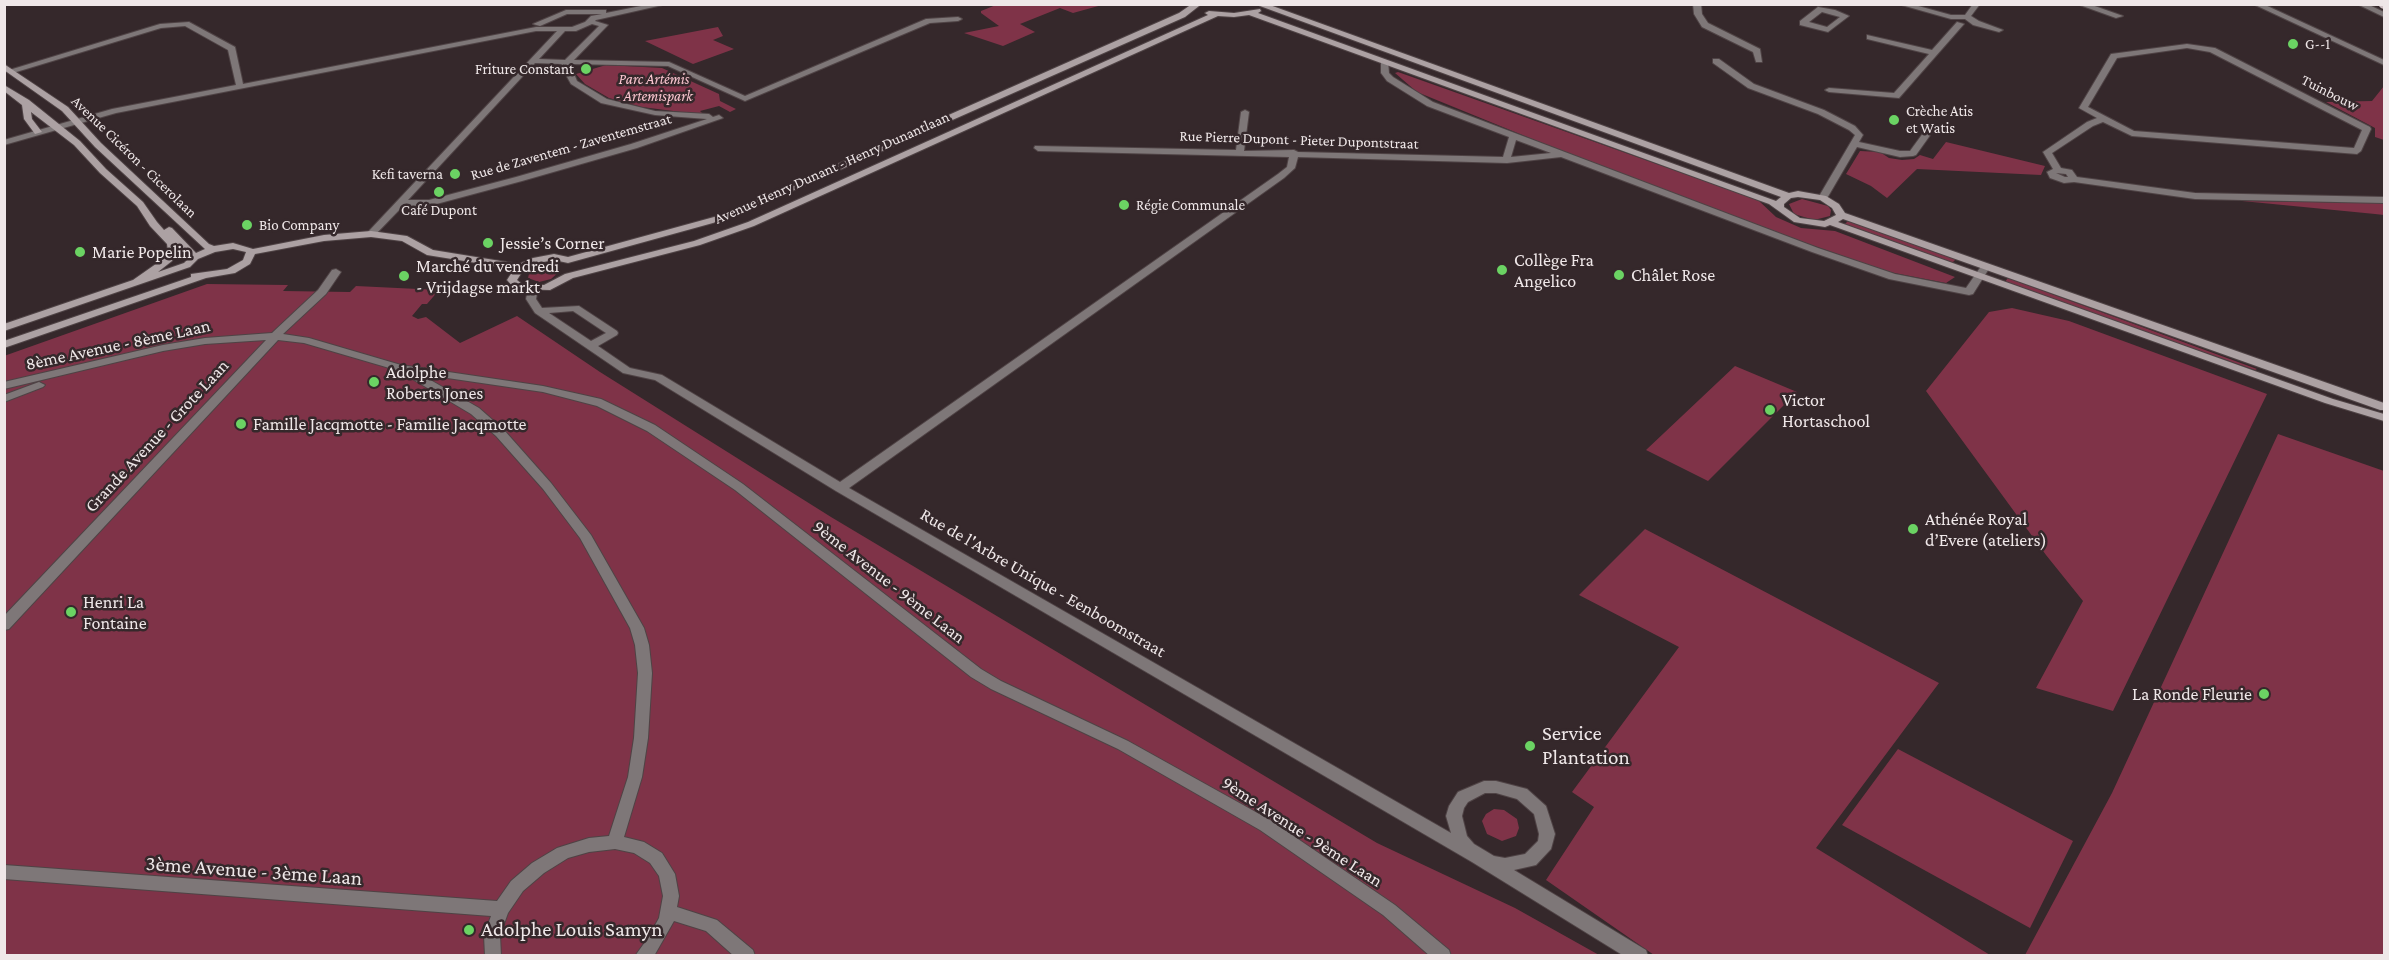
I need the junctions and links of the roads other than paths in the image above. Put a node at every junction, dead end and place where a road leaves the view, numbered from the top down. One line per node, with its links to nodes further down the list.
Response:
1 (584, 4): 13 (street)
2 (641, 4): 21 (street)
3 (664, 4): 21 (street)
4 (1697, 4): 30 (street)
5 (1840, 4): 14 (street)
6 (1901, 4): 19 (street)
7 (1977, 4): 20 (street)
8 (2080, 4): 18 (street)
9 (2256, 4): 35 (street)
10 (2360, 4): 17 (street)
11 (1195, 5): 16 (street, Avenue Henry Dunant - Henry Dunantlaan); 39 (street, Avenue Henry Dunant - Henry Dunantlaan)
12 (1265, 5): 15 (street, Avenue Henry Dunant - Henry Dunantlaan); 57 (street)
13 (577, 11): 21 (street); 25 (street)
14 (1832, 12): 14 (street)
15 (1251, 13): 16 (street, Avenue Henry Dunant - Henry Dunantlaan); 32 (street)
16 (1216, 14): 41 (street, Avenue Henry Dunant - Henry Dunantlaan)
17 (2385, 15)
18 (2119, 16)
19 (1951, 17): 20 (street); 24 (street)
20 (1967, 17): 23 (street)
21 (592, 18): 26 (street); 34 (street)
22 (958, 19): 34 (street)
23 (1976, 23): 24 (street); 27 (street)
24 (1960, 24): 29 (street)
25 (547, 25): 26 (street); 37 (street)
26 (562, 30): 31 (street)
27 (1999, 30)
28 (1870, 37): 29 (street)
29 (1934, 53): 40 (street)
30 (1758, 60)
31 (532, 61): 34 (street); 60 (street)
32 (1384, 61): 49 (street); 61 (street)
33 (1716, 61): 51 (street)
34 (567, 62): 60 (street, Rue de Zaventem - Zaventemstraat)
35 (2385, 63)
36 (7, 69): 37 (street); 44 (street, Avenue Cicéron - Cicerolaan)
37 (240, 84): 44 (street)
38 (4, 87): 42 (street, Avenue Cicéron - Cicerolaan)
39 (1019, 87): 41 (street); 69 (street, Avenue Henry Dunant - Henry Dunantlaan)
40 (1829, 90)
41 (1034, 94): 73 (street, Avenue Henry Dunant - Henry Dunantlaan)
42 (26, 102): 46 (street, Avenue Cicéron - Cicerolaan); 48 (street)
43 (1245, 112): 53 (street)
44 (73, 118): 46 (street); 66 (street, Avenue Cicéron - Cicerolaan)
45 (2103, 119): 45 (street, Tuinbouw); 59 (street)
46 (53, 124): 48 (street); 62 (street, Avenue Cicéron - Cicerolaan)
47 (1932, 127): 51 (street)
48 (38, 132): 50 (street)
49 (1513, 138): 55 (street); 56 (street)
50 (4, 143)
51 (1856, 144): 58 (street)
52 (1038, 148): 53 (street, Rue Pierre Dupont - Pieter Dupontstraat)
53 (1240, 151): 54 (street, Rue Pierre Dupont - Pieter Dupontstraat)
54 (1293, 153): 56 (street, Rue Pierre Dupont - Pieter Dupontstraat); 89 (street)
55 (1560, 154): 56 (street, Rue Pierre Dupont - Pieter Dupontstraat); 74 (street)
56 (1507, 160)
57 (1788, 195): 58 (street); 61 (street)
58 (1823, 198): 63 (street)
59 (2385, 200)
60 (399, 203): 65 (street)
61 (1780, 208): 64 (street)
62 (147, 213): 68 (street, Avenue Cicéron - Cicerolaan); 76 (street, Avenue Cicéron - Cicerolaan)
63 (1841, 214): 64 (street); 71 (street)
64 (1832, 223): 74 (street)
65 (371, 234): 67 (street); 70 (street)
66 (213, 249): 67 (street); 68 (street)
67 (251, 252): 75 (street)
68 (191, 261): 75 (street, Avenue Cicéron - Cicerolaan); 76 (street)
69 (568, 261): 70 (street, Avenue Henry Dunant - Henry Dunantlaan); 73 (street)
70 (520, 267): 77 (street)
71 (1985, 267): 74 (street); 87 (street)
72 (336, 272): 80 (street, Grande Avenue - Grote Laan)
73 (569, 276): 77 (street, Avenue Henry Dunant - Henry Dunantlaan)
74 (1977, 276): 88 (street)
75 (202, 277): 81 (street)
76 (134, 284): 79 (street)
77 (533, 289): 78 (street)
78 (539, 311): 82 (street, Rue de l'Arbre Unique - Eenboomstraat); 82 (street)
79 (4, 328)
80 (275, 336): 83 (street, 9ème Avenue - 9ème Laan); 84 (street, 8ème Avenue - 8ème Laan); 90 (street, Grande Avenue - Grote Laan)
81 (4, 345)
82 (590, 346): 89 (street, Rue de l'Arbre Unique - Eenboomstraat)
83 (400, 368): 91 (street); 99 (street, 9ème Avenue - 9ème Laan)
84 (82, 369): 85 (street, 8ème Avenue - 8ème Laan); 86 (street)
85 (4, 386)
86 (4, 399)
87 (2385, 407)
88 (2385, 418)
89 (840, 488): 92 (street, Rue de l'Arbre Unique - Eenboomstraat)
90 (4, 625)
91 (615, 842): 94 (street); 95 (street)
92 (1479, 857): 92 (street, Rue de l'Arbre Unique - Eenboomstraat); 100 (street, Rue de l'Arbre Unique - Eenboomstraat)
93 (4, 872): 94 (street, 3ème Avenue - 3ème Laan)
94 (501, 909): 96 (street)
95 (668, 912): 97 (street); 98 (street)
96 (493, 956)
97 (643, 956)
98 (747, 956)
99 (1443, 956)
100 (1640, 956)

